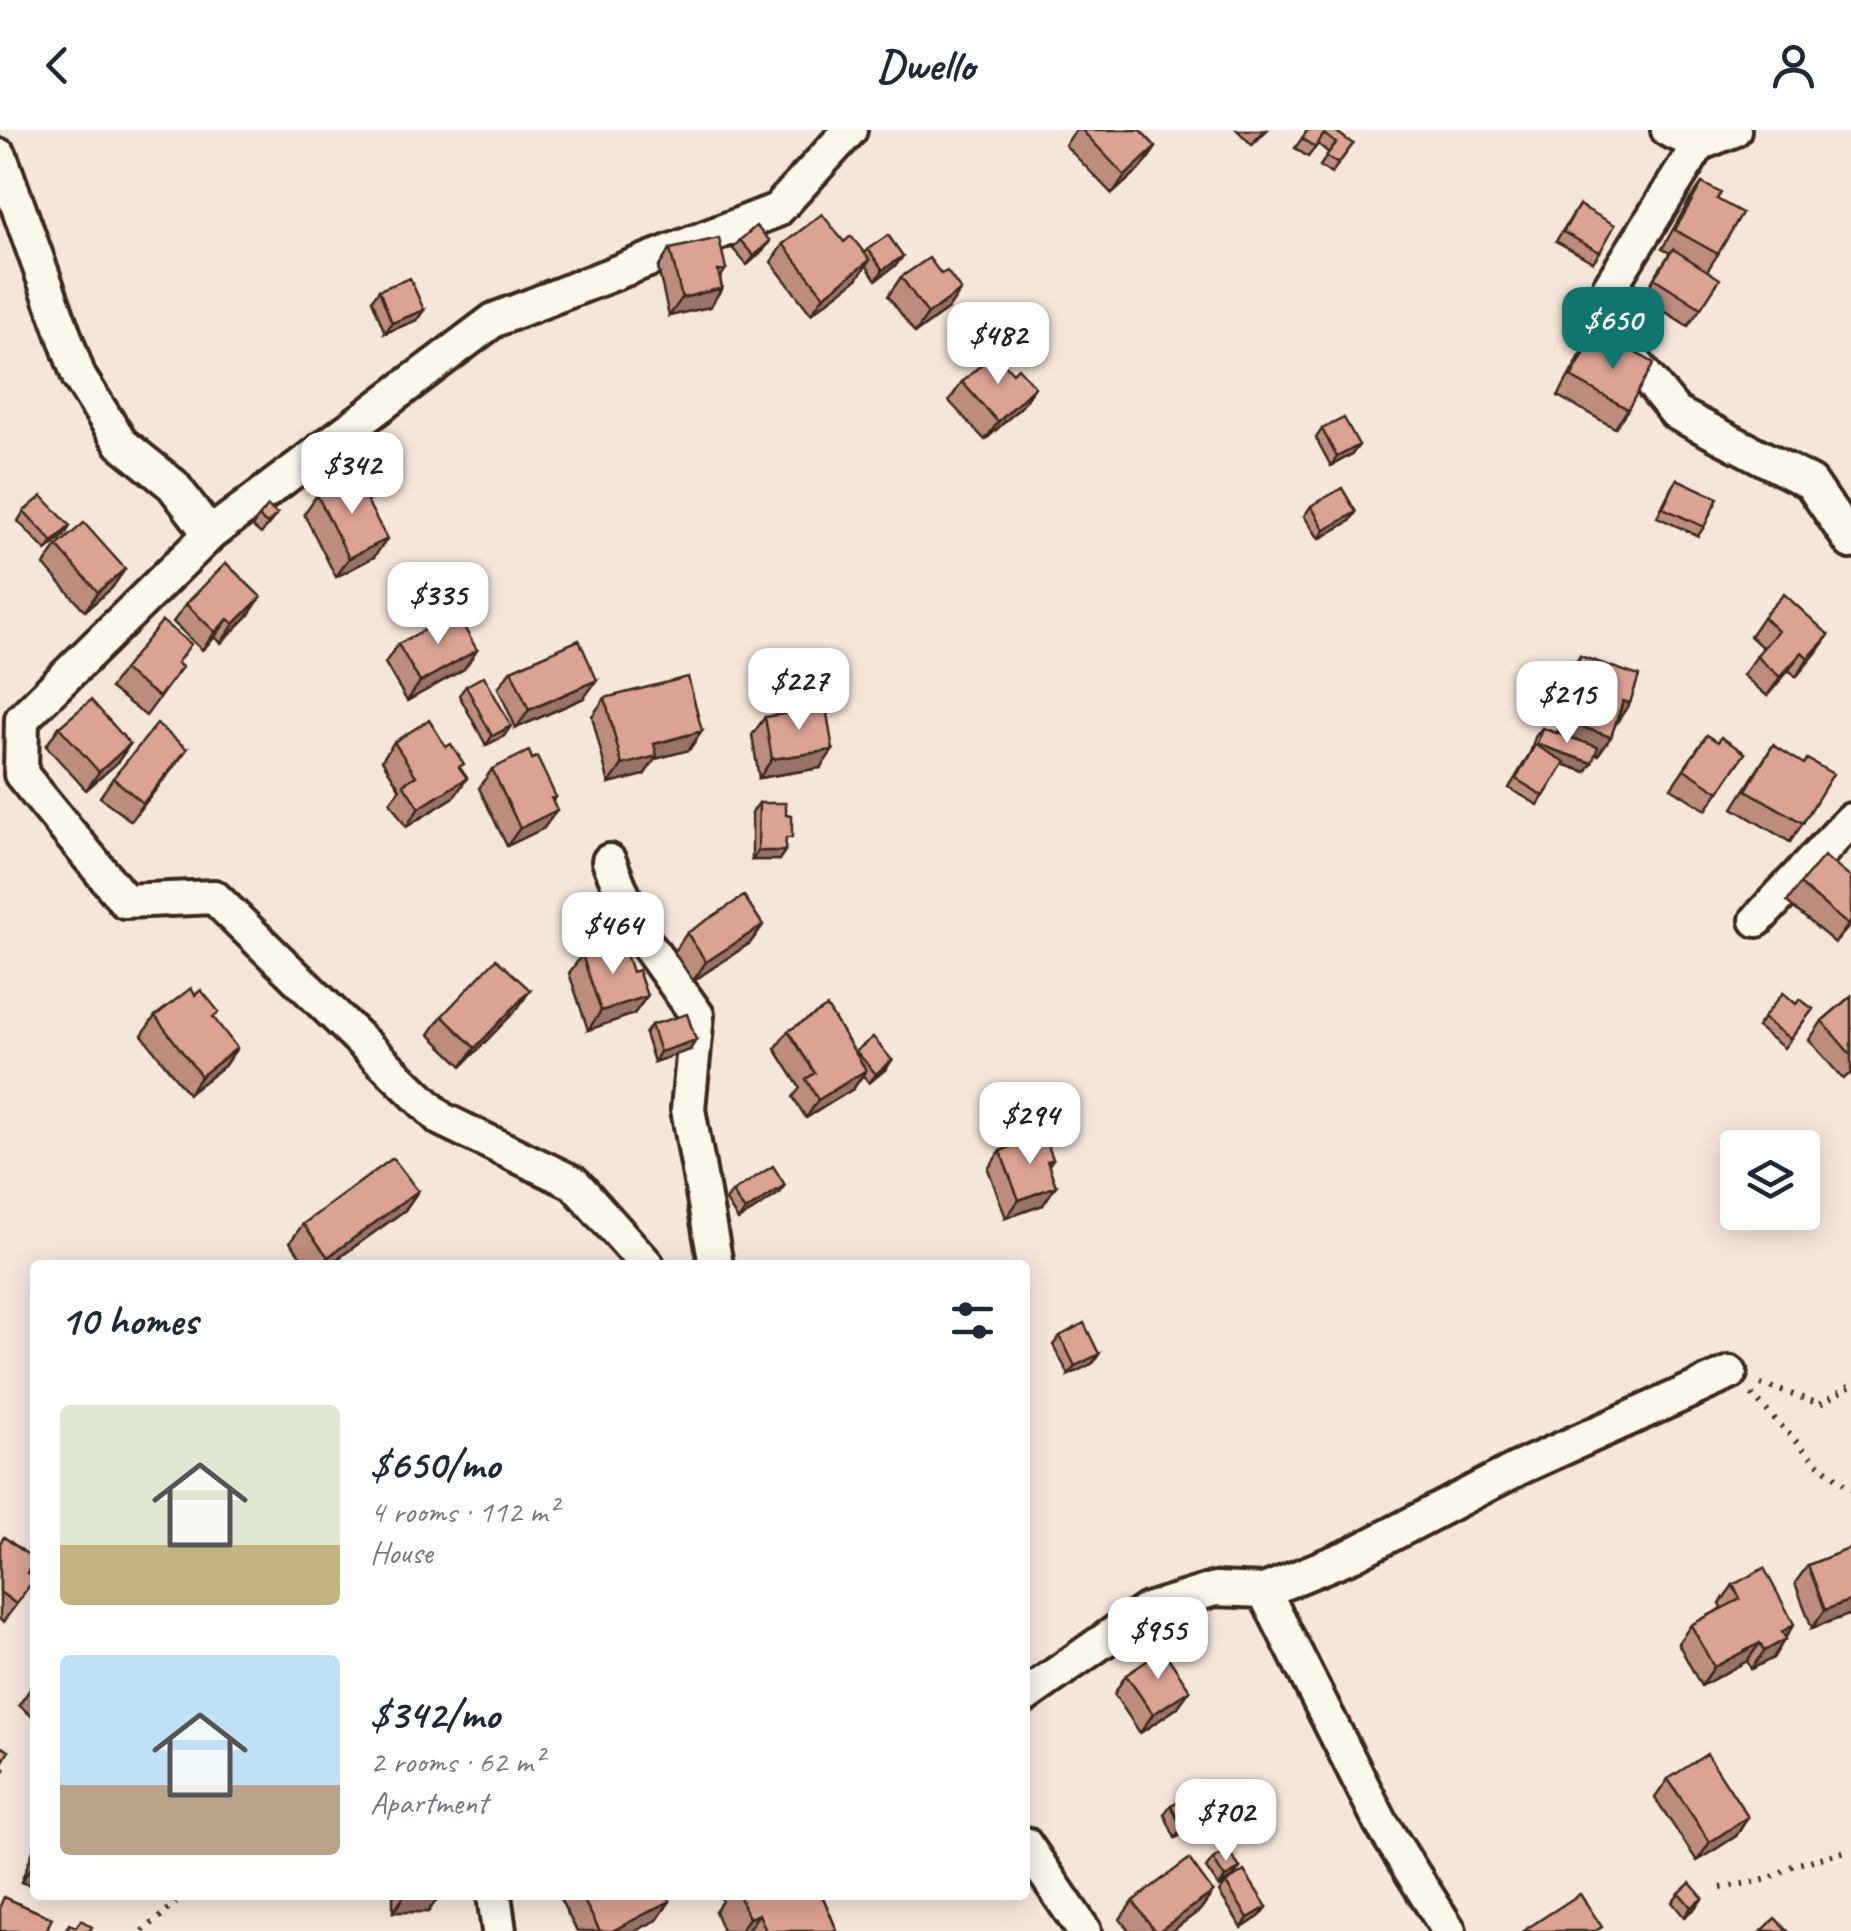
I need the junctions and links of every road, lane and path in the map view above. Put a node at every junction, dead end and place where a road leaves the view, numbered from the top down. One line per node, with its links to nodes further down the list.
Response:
1 (850, 130): 6 (street)
2 (1668, 130): 4 (street)
3 (1734, 130): 4 (street)
4 (1699, 144): 7 (street)
5 (0, 156): 6 (street)
6 (210, 534): 11 (street)
7 (1851, 542)
8 (1851, 820): 10 (street)
9 (609, 861): 12 (street)
10 (1757, 920)
11 (643, 1260)
12 (715, 1260)
13 (1730, 1373): 14 (path); 15 (path); 16 (street)
14 (1851, 1385)
15 (1851, 1490)
16 (1264, 1591): 17 (street); 26 (street)
17 (1030, 1692)
18 (1851, 1850): 20 (path)
19 (1030, 1851): 25 (street)
20 (1721, 1888)
21 (495, 1900): 24 (street)
22 (176, 1903): 23 (path)
23 (143, 1931)
24 (499, 1931)
25 (1084, 1931)
26 (1449, 1931)

